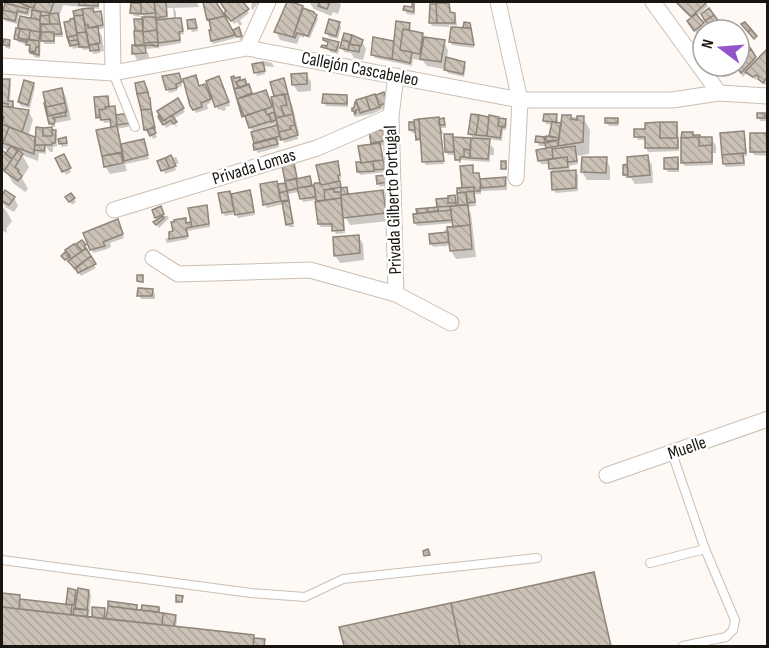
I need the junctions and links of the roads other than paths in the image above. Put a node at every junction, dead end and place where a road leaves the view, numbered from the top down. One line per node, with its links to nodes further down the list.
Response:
1 (112, 2): 7 (street)
2 (268, 2): 5 (street)
3 (498, 2): 11 (street)
4 (653, 2): 9 (street)
5 (247, 48): 7 (street, Callejón Cascabeleo); 8 (street, Callejón Cascabeleo)
6 (2, 66): 7 (street, Callejón Cascabeleo)
7 (113, 73): 13 (lane)
8 (396, 76): 11 (street, Callejón Cascabeleo); 12 (street, Privada Gilberto Portugal)
9 (719, 93): 10 (street, Callejón Cascabeleo); 11 (street, Callejón Cascabeleo)
10 (768, 96)
11 (520, 100): 14 (street)
12 (391, 116): 15 (street, Privada Lomas); 17 (street, Privada Gilberto Portugal)
13 (135, 127)
14 (516, 178)
15 (114, 210)
16 (153, 258): 17 (street)
17 (396, 294): 18 (street, Privada Gilberto Portugal)
18 (451, 323)
19 (768, 419): 20 (street, Muelle)
20 (672, 453): 21 (street, Muelle); 22 (lane)
21 (606, 475)
22 (705, 549): 25 (lane); 26 (lane)
23 (537, 558): 24 (lane)
24 (2, 560)
25 (650, 563)
26 (684, 646)

